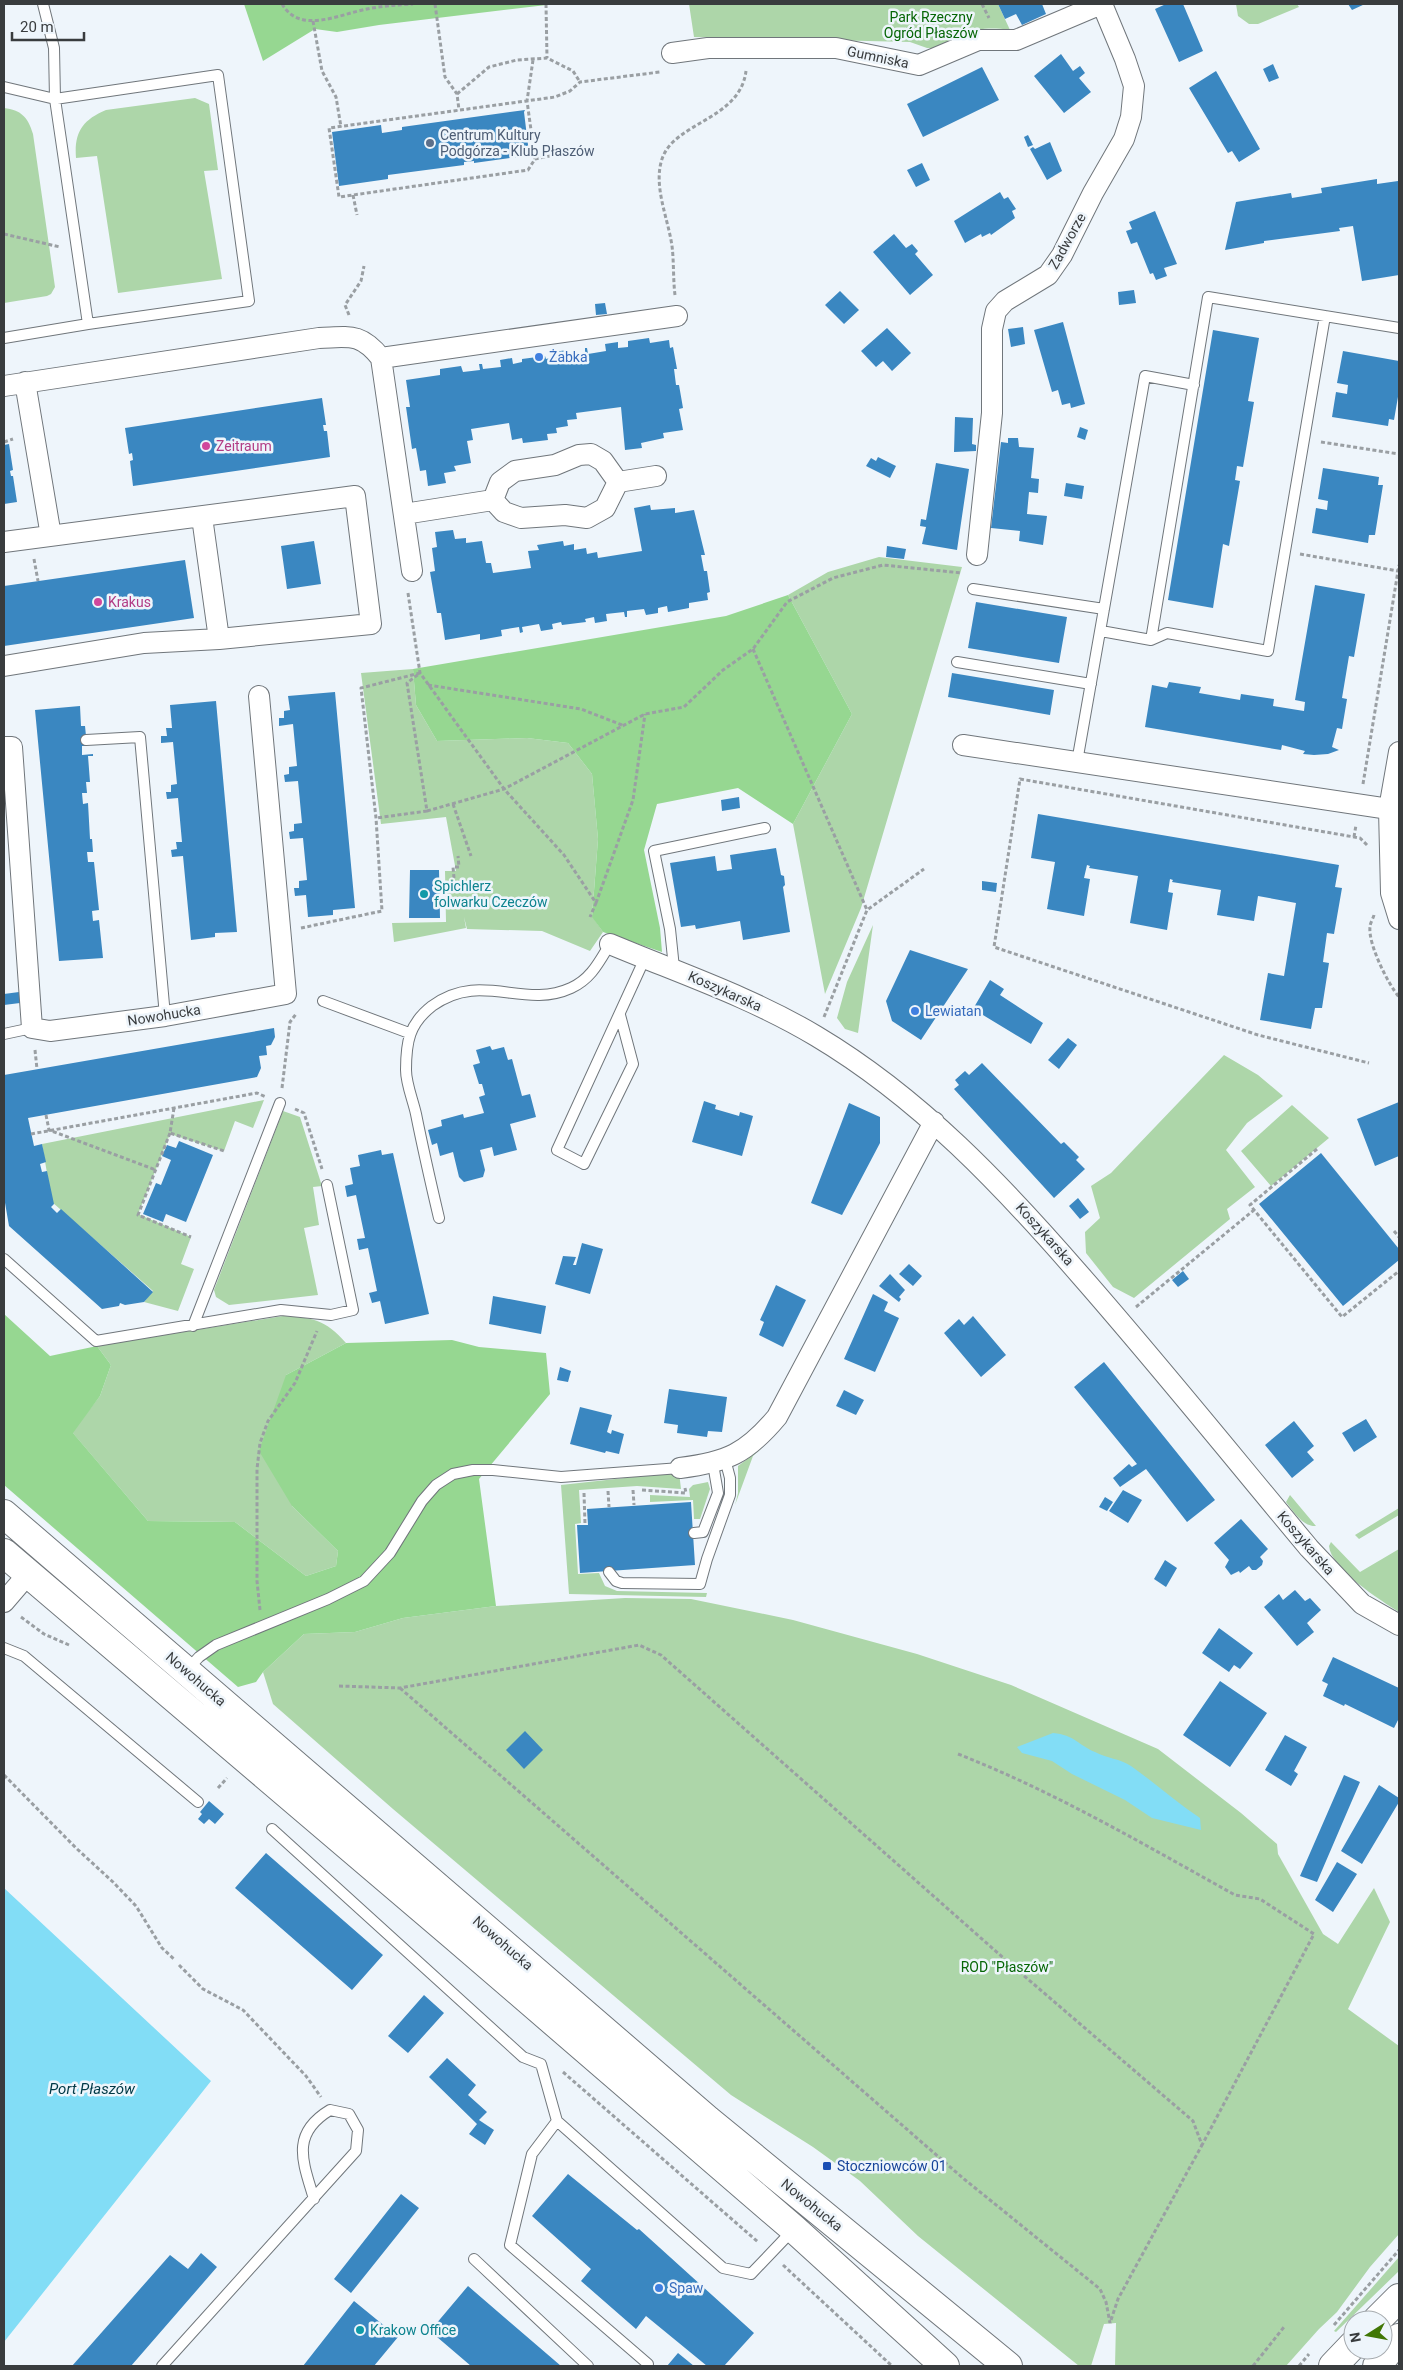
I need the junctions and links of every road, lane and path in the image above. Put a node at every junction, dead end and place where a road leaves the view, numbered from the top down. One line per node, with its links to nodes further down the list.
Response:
1 (43, 4): 16 (lane)
2 (282, 4): 7 (path)
3 (413, 4): 7 (path)
4 (436, 4): 15 (path)
5 (546, 4): 10 (path)
6 (1102, 4): 8 (street, Gumniska); 50 (street, Zadworze)
7 (313, 21): 19 (path)
8 (746, 48): 9 (street, Gumniska); 27 (path)
9 (672, 53)
10 (546, 58): 11 (path); 13 (path)
11 (533, 60): 15 (path); 17 (path)
12 (665, 72): 13 (path)
13 (580, 82): 17 (path)
14 (4, 87): 16 (lane)
15 (457, 94): 18 (path)
16 (55, 99): 25 (lane); 29 (lane)
17 (527, 101): 18 (path); 21 (path)
18 (459, 110): 19 (path)
19 (342, 127): 22 (path)
20 (564, 153): 21 (path)
21 (535, 159): 22 (path)
22 (354, 195): 23 (path)
23 (357, 215)
24 (4, 234): 25 (path)
25 (77, 251): 29 (lane)
26 (364, 266): 31 (path)
27 (677, 316): 33 (street)
28 (1325, 316): 30 (lane); 35 (lane); 37 (lane)
29 (88, 324): 32 (lane)
30 (1399, 328)
31 (356, 337): 33 (street); 34 (street)
32 (4, 338)
33 (381, 358): 44 (street)
34 (25, 382): 36 (street); 46 (street)
35 (1194, 385): 56 (lane); 59 (lane)
36 (4, 386)
37 (1304, 439): 40 (path); 49 (lane)
38 (13, 441): 39 (path)
39 (4, 442)
40 (1399, 454)
41 (656, 476): 42 (street)
42 (618, 482): 43 (street); 43 (street)
43 (492, 500): 44 (street)
44 (404, 514): 52 (street)
45 (202, 517): 46 (street); 58 (street); 58 (street)
46 (51, 536): 47 (street)
47 (4, 542)
48 (33, 551): 54 (path)
49 (1285, 551): 53 (path); 59 (lane)
50 (976, 556): 60 (path)
51 (1399, 566): 53 (path)
52 (412, 571): 63 (path)
53 (1398, 571): 76 (path)
54 (38, 581)
55 (973, 589): 56 (lane)
56 (1104, 609): 57 (lane)
57 (1101, 631): 59 (lane); 64 (lane)
58 (219, 639): 62 (street)
59 (1151, 640)
60 (753, 649): 67 (path); 88 (path)
61 (957, 662): 64 (lane)
62 (4, 666)
63 (420, 673): 65 (path); 78 (path); 79 (path)
64 (1091, 684): 73 (lane)
65 (428, 685): 68 (path); 74 (path)
66 (259, 696): 96 (street)
67 (645, 714): 68 (path); 87 (path)
68 (622, 726): 74 (path)
69 (86, 740): 100 (lane)
70 (962, 745): 73 (street)
71 (4, 747): 101 (street)
72 (1399, 752): 77 (street)
73 (1077, 762): 76 (street)
74 (504, 789): 75 (path); 87 (path)
75 (453, 804): 78 (path); 84 (path)
76 (1359, 804): 77 (street); 81 (path)
77 (1389, 809): 91 (street)
78 (427, 811): 79 (path)
79 (376, 818): 92 (path)
80 (765, 828): 95 (lane)
81 (1354, 837): 82 (path); 105 (path)
82 (1368, 852)
83 (458, 856): 86 (path)
84 (471, 856)
85 (924, 869): 88 (path)
86 (454, 878)
87 (596, 903): 90 (path)
88 (867, 910): 104 (path)
89 (1376, 912): 97 (path)
90 (590, 917)
91 (1399, 919)
92 (293, 930)
93 (610, 944): 94 (street, Koszykarska); 102 (lane)
94 (645, 958): 95 (street, Koszykarska); 99 (lane)
95 (674, 968): 104 (street, Koszykarska)
96 (286, 994): 100 (street, Nowohucka); 106 (path)
97 (1399, 997)
98 (324, 1001): 102 (lane)
99 (620, 1015): 99 (lane)
100 (165, 1016): 101 (street, Nowohucka)
101 (32, 1028): 103 (lane)
102 (409, 1033): 118 (lane)
103 (4, 1034)
104 (816, 1036): 109 (street, Koszykarska)
105 (1369, 1064)
106 (280, 1103): 107 (path); 116 (path); 126 (lane)
107 (174, 1108): 110 (path); 111 (path)
108 (46, 1115): 110 (path)
109 (934, 1122): 125 (street, Koszykarska); 127 (street)
110 (49, 1130): 112 (path); 115 (path)
111 (170, 1133): 114 (path); 115 (path)
112 (31, 1134)
113 (1317, 1149): 117 (path)
114 (224, 1151)
115 (156, 1170): 120 (path)
116 (327, 1185): 124 (lane)
117 (1254, 1210): 123 (path); 125 (path)
118 (439, 1218)
119 (1394, 1230): 121 (path)
120 (192, 1237)
121 (1399, 1237)
122 (4, 1259): 126 (lane)
123 (1399, 1272)
124 (324, 1314): 126 (lane); 145 (path)
125 (1120, 1320): 144 (street, Koszykarska)
126 (192, 1326)
127 (718, 1467): 128 (street); 130 (path); 139 (lane); 141 (lane)
128 (680, 1468): 145 (lane)
129 (624, 1490): 130 (path)
130 (633, 1490): 135 (path)
131 (608, 1491): 132 (path); 134 (path); 136 (path)
132 (616, 1491)
133 (591, 1492): 138 (path)
134 (599, 1492)
135 (634, 1505)
136 (609, 1507)
137 (4, 1514): 147 (main road, Nowohucka)
138 (585, 1524)
139 (694, 1533)
140 (4, 1553): 142 (main road, Nowohucka)
141 (609, 1572)
142 (28, 1574): 143 (street); 162 (main road, Nowohucka)
143 (4, 1602)
144 (1399, 1625)
145 (261, 1626): 147 (lane)
146 (4, 1648): 154 (lane)
147 (187, 1671): 176 (main road, Nowohucka)
148 (339, 1686): 149 (path)
149 (400, 1688): 160 (path); 160 (path)
150 (958, 1754): 160 (path)
151 (4, 1775): 156 (path)
152 (227, 1778): 153 (path)
153 (218, 1788)
154 (198, 1802)
155 (272, 1829): 159 (lane)
156 (174, 1960)
157 (179, 1965): 158 (path)
158 (330, 2110): 161 (lane); 161 (lane)
159 (557, 2121): 162 (lane); 172 (lane)
160 (1202, 2145)
161 (314, 2199): 173 (lane)
162 (794, 2229): 175 (main road, Nowohucka)
163 (1399, 2250): 168 (path)
164 (474, 2259): 174 (lane)
165 (1399, 2298): 166 (main road)
166 (1387, 2310)
167 (1284, 2327): 177 (path)
168 (1330, 2330)
169 (1399, 2338): 179 (main road)
170 (1343, 2350): 171 (main road)
171 (1322, 2359): 178 (path)
172 (648, 2364)
173 (162, 2366)
174 (588, 2366)
175 (944, 2366)
176 (1008, 2366)
177 (1252, 2366)
178 (1298, 2366)
179 (1377, 2366)

